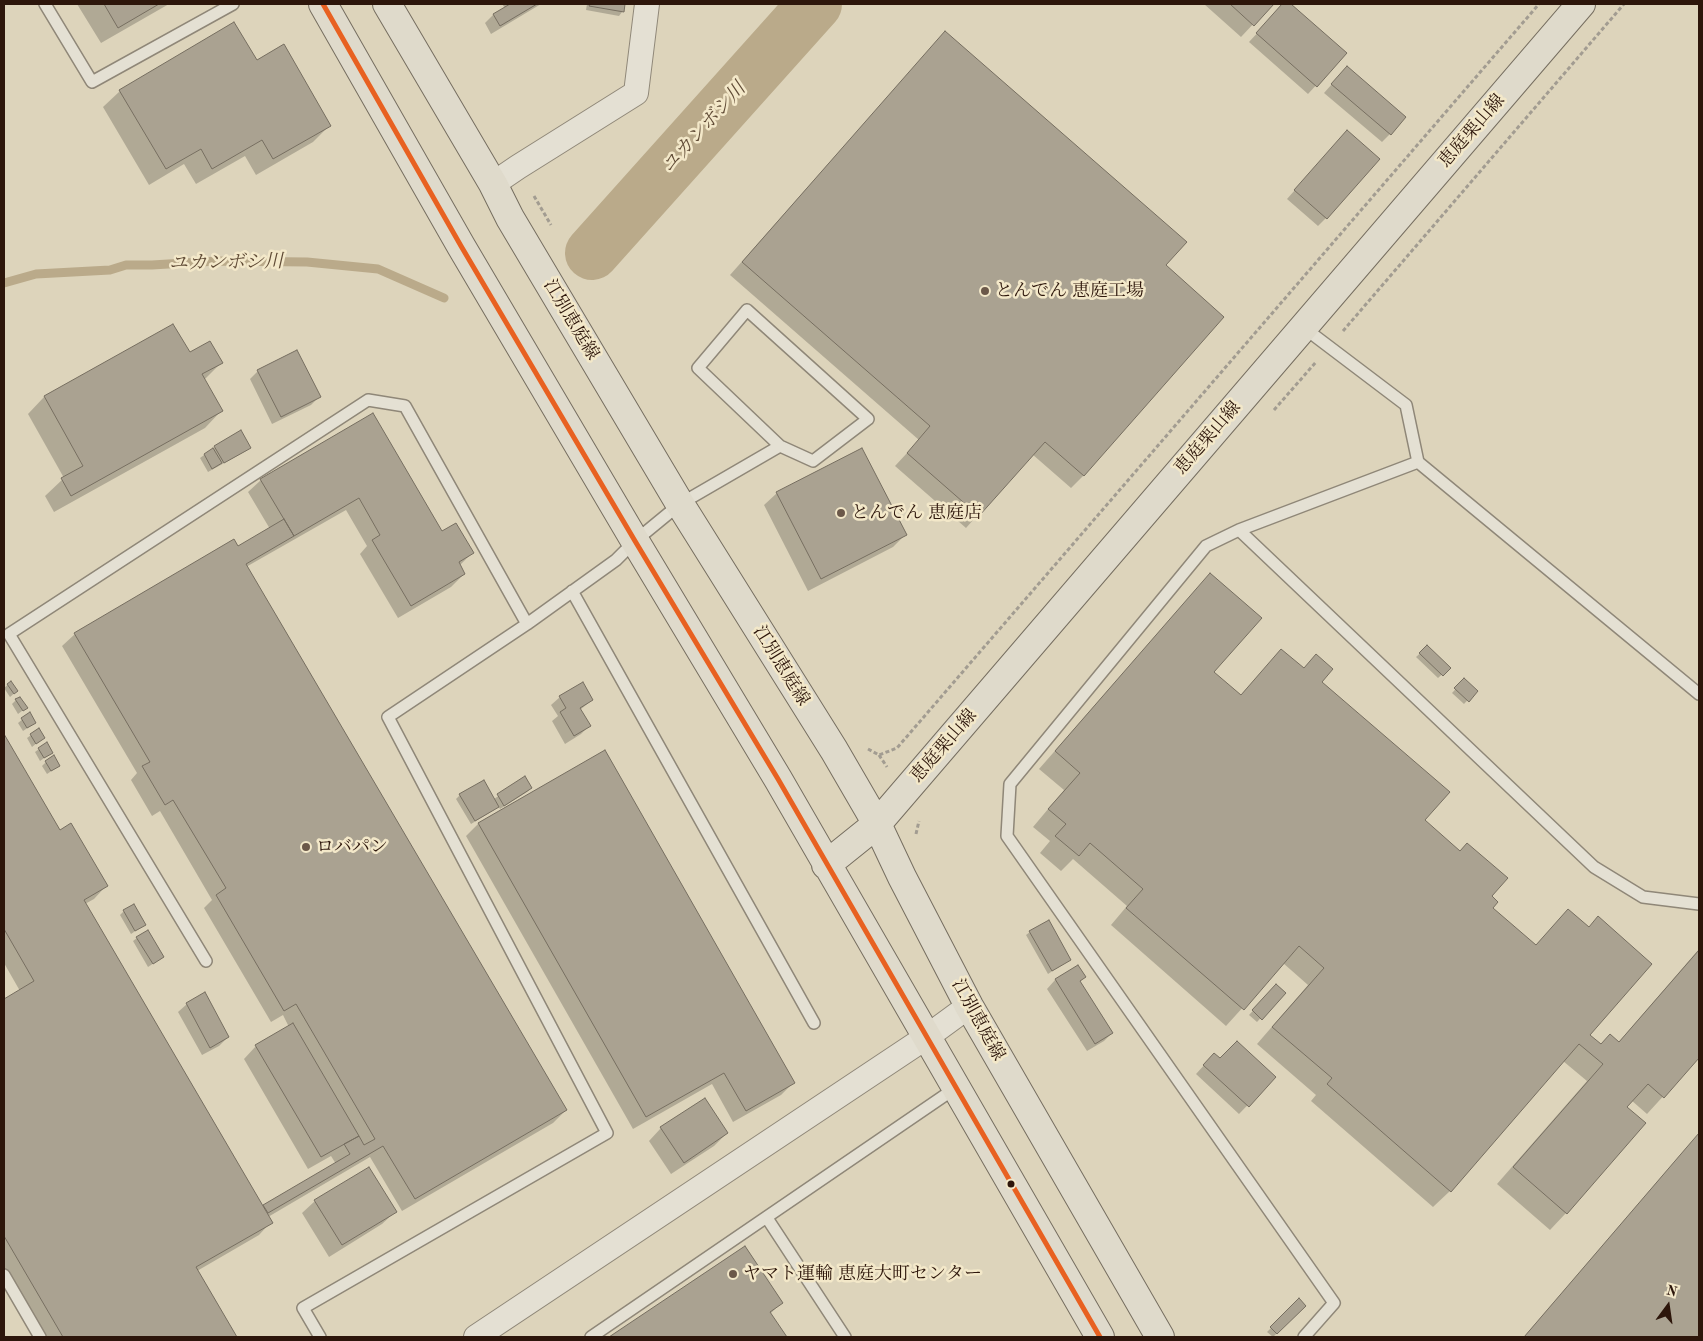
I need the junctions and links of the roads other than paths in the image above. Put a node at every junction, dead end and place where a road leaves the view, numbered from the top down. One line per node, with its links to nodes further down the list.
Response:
1 (45, 4): 2 (lane)
2 (233, 4)
3 (323, 4): 13 (main road)
4 (387, 4): 7 (main road, 江別恵庭線)
5 (647, 4): 7 (street)
6 (1581, 4): 8 (main road, 恵庭栗山線)
7 (493, 184): 11 (main road, 江別恵庭線)
8 (1304, 327): 10 (lane); 18 (main road, 恵庭栗山線)
9 (780, 446): 9 (lane); 11 (lane)
10 (1418, 462): 12 (lane); 17 (lane)
11 (680, 504): 13 (lane); 18 (main road, 江別恵庭線)
12 (1240, 530): 20 (lane); 35 (lane)
13 (635, 541): 14 (lane); 19 (main road)
14 (572, 591): 15 (lane); 23 (lane)
15 (527, 624): 16 (lane); 29 (lane)
16 (7, 636): 21 (lane)
17 (1699, 694)
18 (877, 824): 19 (main road, 恵庭栗山線); 22 (main road, 江別恵庭線)
19 (826, 865): 24 (main road)
20 (1699, 904)
21 (206, 961)
22 (969, 1006): 24 (street); 34 (main road, 江別恵庭線)
23 (814, 1023)
24 (928, 1036): 25 (main road); 30 (street)
25 (957, 1087): 26 (lane); 33 (main road)
26 (766, 1218): 31 (lane); 32 (lane)
27 (4, 1276): 28 (lane)
28 (40, 1337)
29 (320, 1337)
30 (476, 1337)
31 (591, 1337)
32 (845, 1337)
33 (1100, 1337)
34 (1160, 1337)
35 (1304, 1337)

